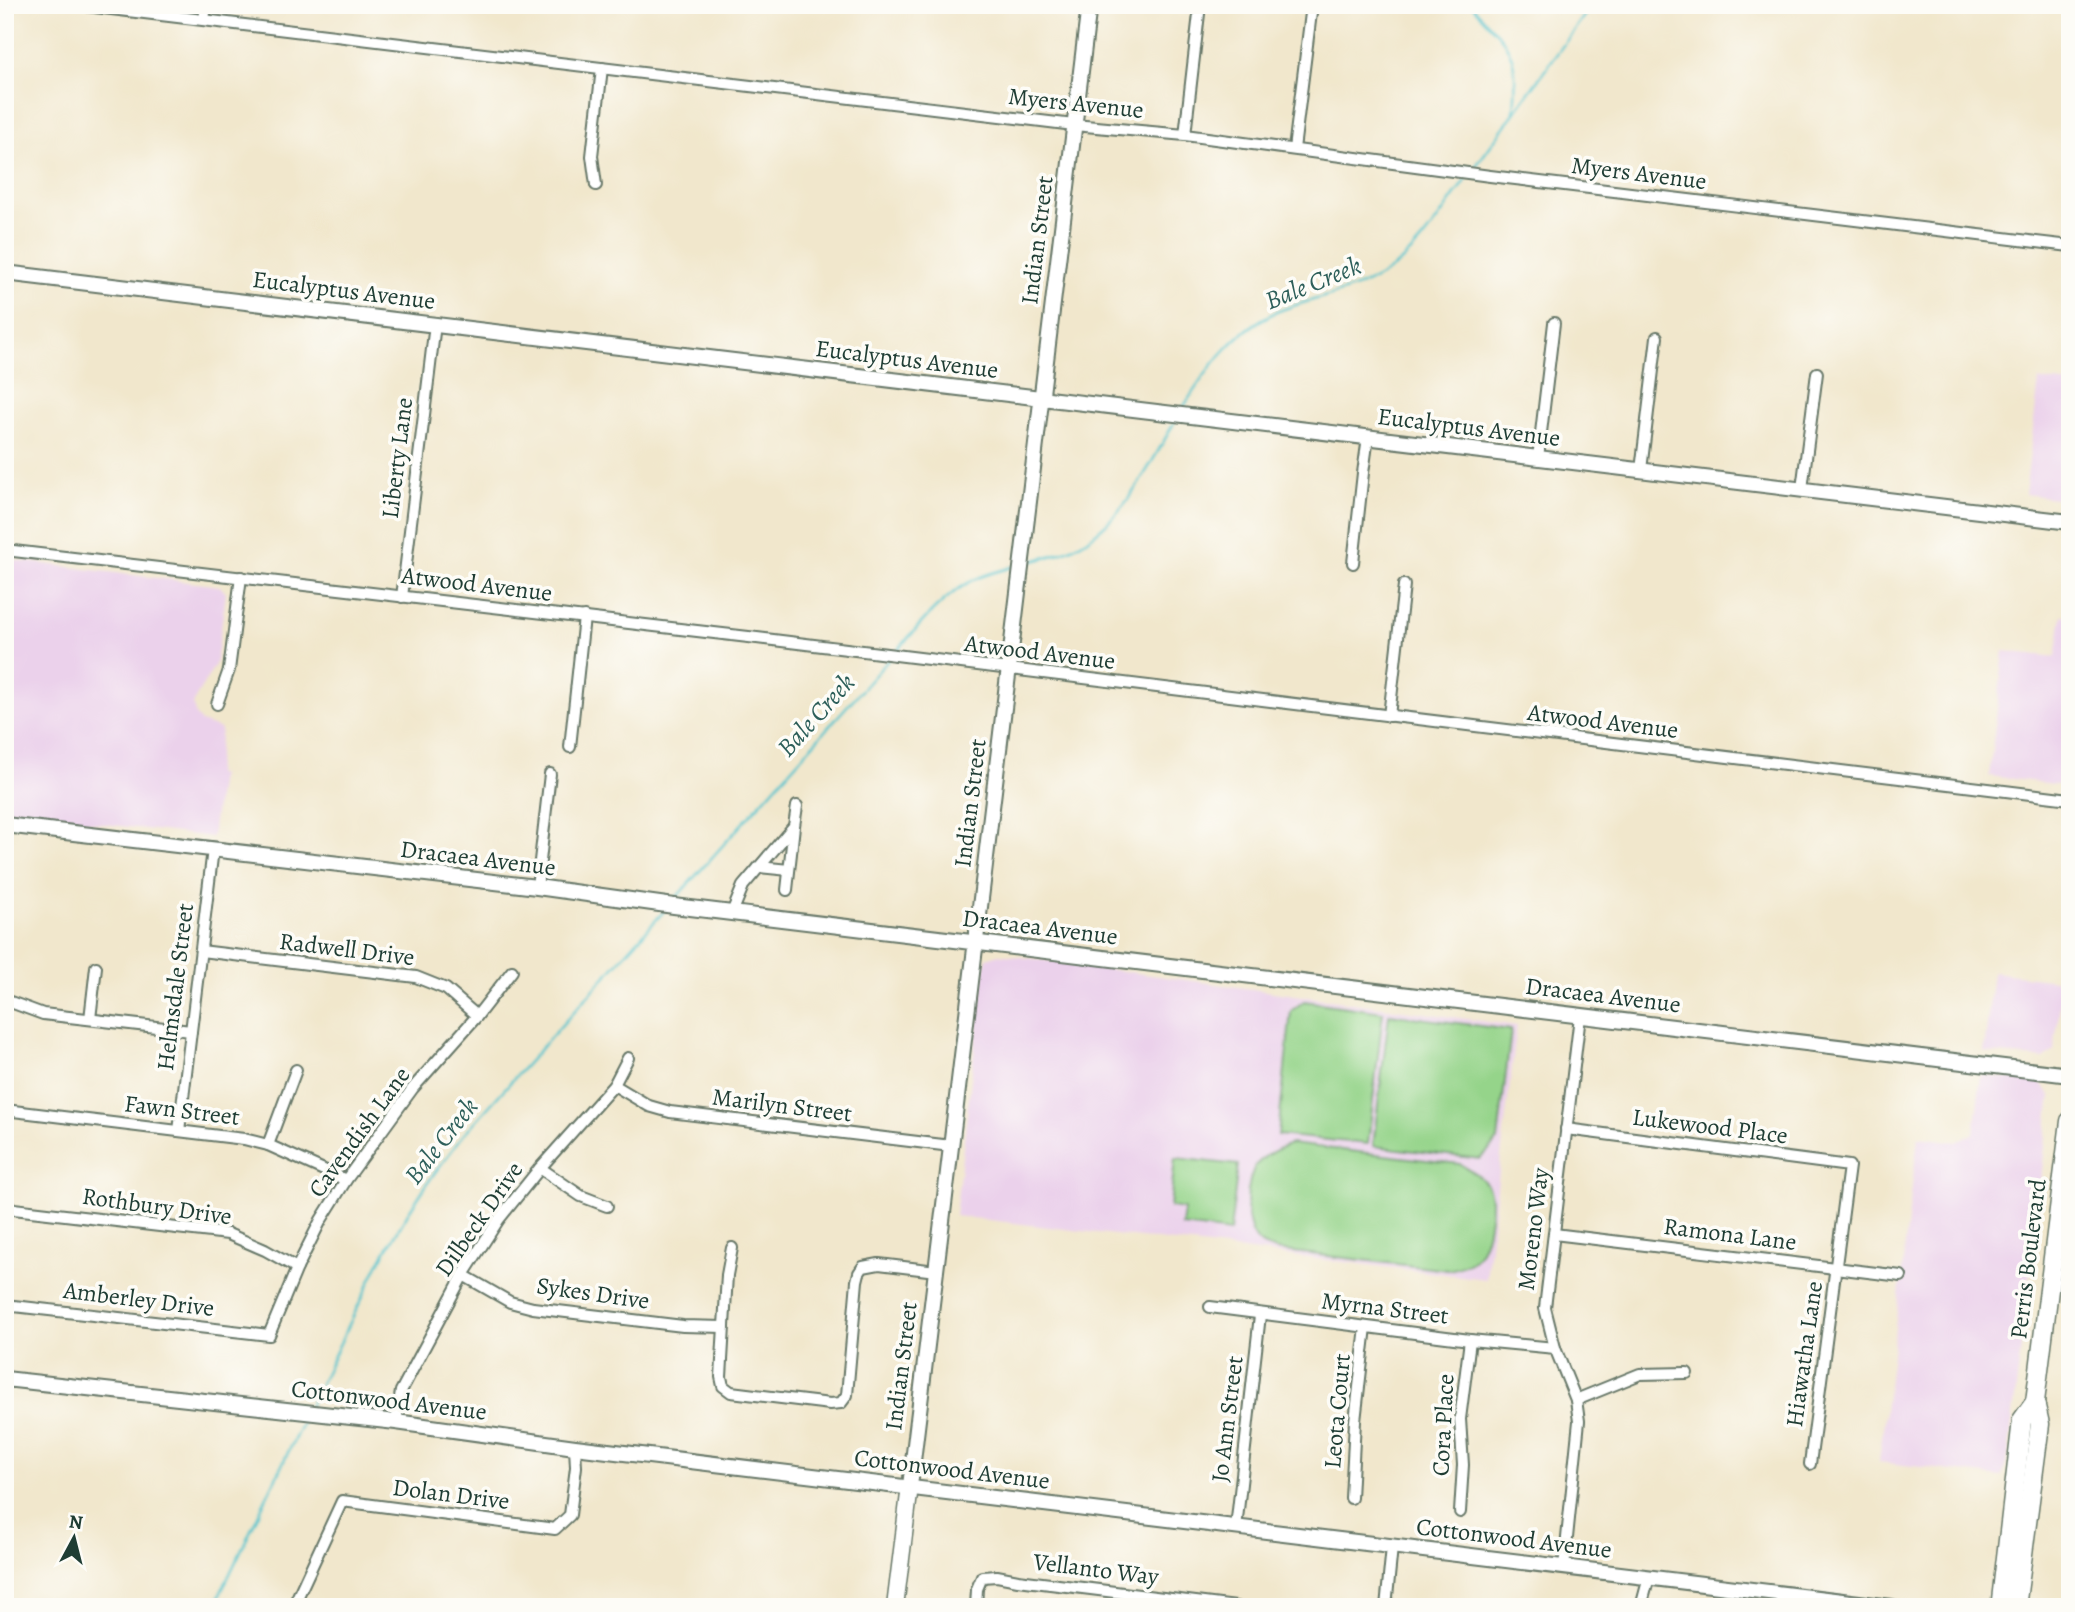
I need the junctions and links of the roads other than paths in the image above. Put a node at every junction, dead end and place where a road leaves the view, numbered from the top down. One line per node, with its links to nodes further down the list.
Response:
1 (78, 5): 6 (street, Myers Avenue)
2 (206, 5): 7 (street)
3 (1089, 5): 9 (street, Indian Street)
4 (1200, 5): 10 (street)
5 (1312, 5): 11 (street)
6 (95, 6): 7 (street, Myers Avenue)
7 (204, 20): 8 (street, Myers Avenue)
8 (601, 68): 9 (street, Myers Avenue); 12 (street)
9 (1074, 125): 10 (street, Myers Avenue); 19 (street, Indian Street)
10 (1185, 135): 11 (street, Myers Avenue)
11 (1294, 149): 13 (street, Myers Avenue)
12 (596, 185)
13 (2070, 246)
14 (5, 273): 16 (street, Eucalyptus Avenue)
15 (1554, 323): 21 (street)
16 (435, 324): 19 (street, Eucalyptus Avenue); 29 (street, Liberty Lane)
17 (1657, 337): 22 (street)
18 (1817, 373): 23 (street)
19 (1041, 398): 20 (street, Eucalyptus Avenue); 31 (street, Indian Street)
20 (1368, 437): 21 (street, Eucalyptus Avenue); 26 (street)
21 (1538, 458): 22 (street, Eucalyptus Avenue)
22 (1641, 470): 23 (street, Eucalyptus Avenue)
23 (1802, 489): 24 (street, Eucalyptus Avenue)
24 (2070, 522)
25 (5, 550): 27 (street, Atwood Avenue)
26 (1353, 563)
27 (241, 577): 29 (street, Atwood Avenue); 32 (street)
28 (1404, 585): 33 (street)
29 (401, 597): 30 (street, Atwood Avenue)
30 (584, 617): 31 (street, Atwood Avenue); 34 (street)
31 (1008, 669): 33 (street, Atwood Avenue); 46 (street, Indian Street)
32 (217, 704)
33 (1389, 716): 36 (street, Atwood Avenue)
34 (570, 747)
35 (550, 774): 43 (street)
36 (2070, 799)
37 (797, 806): 39 (street)
38 (5, 825): 40 (street, Dracaea Avenue)
39 (794, 826): 41 (street); 42 (street)
40 (213, 849): 43 (street, Dracaea Avenue); 47 (street, Helmsdale Street)
41 (759, 867): 42 (street); 45 (street)
42 (789, 870): 44 (street)
43 (537, 887): 45 (street, Dracaea Avenue)
44 (787, 890)
45 (732, 913): 46 (street, Dracaea Avenue)
46 (976, 942): 52 (street, Dracaea Avenue); 64 (street, Indian Street)
47 (201, 951): 51 (street, Radwell Drive); 54 (street, Helmsdale Street)
48 (96, 967): 53 (street)
49 (512, 971): 51 (street, Cavendish Lane)
50 (5, 1000): 53 (street)
51 (477, 1016): 67 (street, Cavendish Lane)
52 (1580, 1016): 57 (street, Dracaea Avenue); 61 (street, Moreno Way)
53 (90, 1019): 54 (street)
54 (191, 1031): 62 (street, Helmsdale Street)
55 (628, 1058): 58 (street, Dilbeck Drive)
56 (296, 1070): 63 (street)
57 (2070, 1075)
58 (614, 1085): 64 (street, Marilyn Street); 66 (street, Dilbeck Drive)
59 (5, 1110): 62 (street, Fawn Street)
60 (2070, 1121): 88 (main road, Perris Boulevard)
61 (1566, 1129): 65 (street, Lukewood Place); 70 (street, Moreno Way)
62 (179, 1131): 63 (street, Fawn Street)
63 (268, 1145): 67 (street, Fawn Street)
64 (951, 1146): 74 (street, Indian Street)
65 (1849, 1166): 73 (street, Hiawatha Lane)
66 (540, 1168): 68 (street); 75 (street, Dilbeck Drive)
67 (346, 1180): 72 (street, Cavendish Lane)
68 (607, 1206)
69 (5, 1208): 72 (street, Rothbury Drive)
70 (1554, 1234): 73 (street, Ramona Lane); 84 (street, Moreno Way)
71 (732, 1248): 80 (street)
72 (297, 1268): 82 (street, Cavendish Lane)
73 (1836, 1268): 76 (street, Ramona Lane); 91 (street, Hiawatha Lane)
74 (936, 1271): 80 (street); 92 (street, Indian Street)
75 (463, 1275): 80 (street, Sykes Drive); 89 (street, Dilbeck Drive)
76 (1901, 1276)
77 (5, 1305): 82 (street, Amberley Drive)
78 (1210, 1307): 79 (street, Myrna Street)
79 (1260, 1315): 81 (street, Myrna Street); 95 (street, Jo Ann Street)
80 (724, 1327)
81 (1366, 1327): 83 (street, Myrna Street); 93 (street, Leota Court)
82 (269, 1335)
83 (1470, 1340): 84 (street, Myrna Street); 94 (street, Cora Place)
84 (1555, 1348): 87 (street, Moreno Way)
85 (1687, 1373): 87 (street)
86 (5, 1379): 89 (street, Cottonwood Avenue)
87 (1576, 1400): 97 (street, Moreno Way)
88 (2035, 1402): 106 (main road, Perris Boulevard); 107 (main road, Perris Boulevard)
89 (396, 1422): 90 (street, Cottonwood Avenue)
90 (575, 1447): 92 (street, Cottonwood Avenue); 100 (street, Dolan Drive)
91 (1810, 1464)
92 (910, 1486): 95 (street, Cottonwood Avenue); 101 (main road, Indian Street)
93 (1351, 1498)
94 (1460, 1512)
95 (1236, 1528): 96 (street, Cottonwood Avenue)
96 (1392, 1547): 97 (street, Cottonwood Avenue); 104 (street)
97 (1564, 1567): 98 (street, Cottonwood Avenue)
98 (1649, 1577): 99 (street, Cottonwood Avenue); 105 (street)
99 (1884, 1606)
100 (293, 1607)
101 (895, 1607)
102 (976, 1607): 103 (street, Vellanto Way)
103 (1236, 1607)
104 (1386, 1607)
105 (1641, 1607)
106 (2002, 1607)
107 (2013, 1607)

